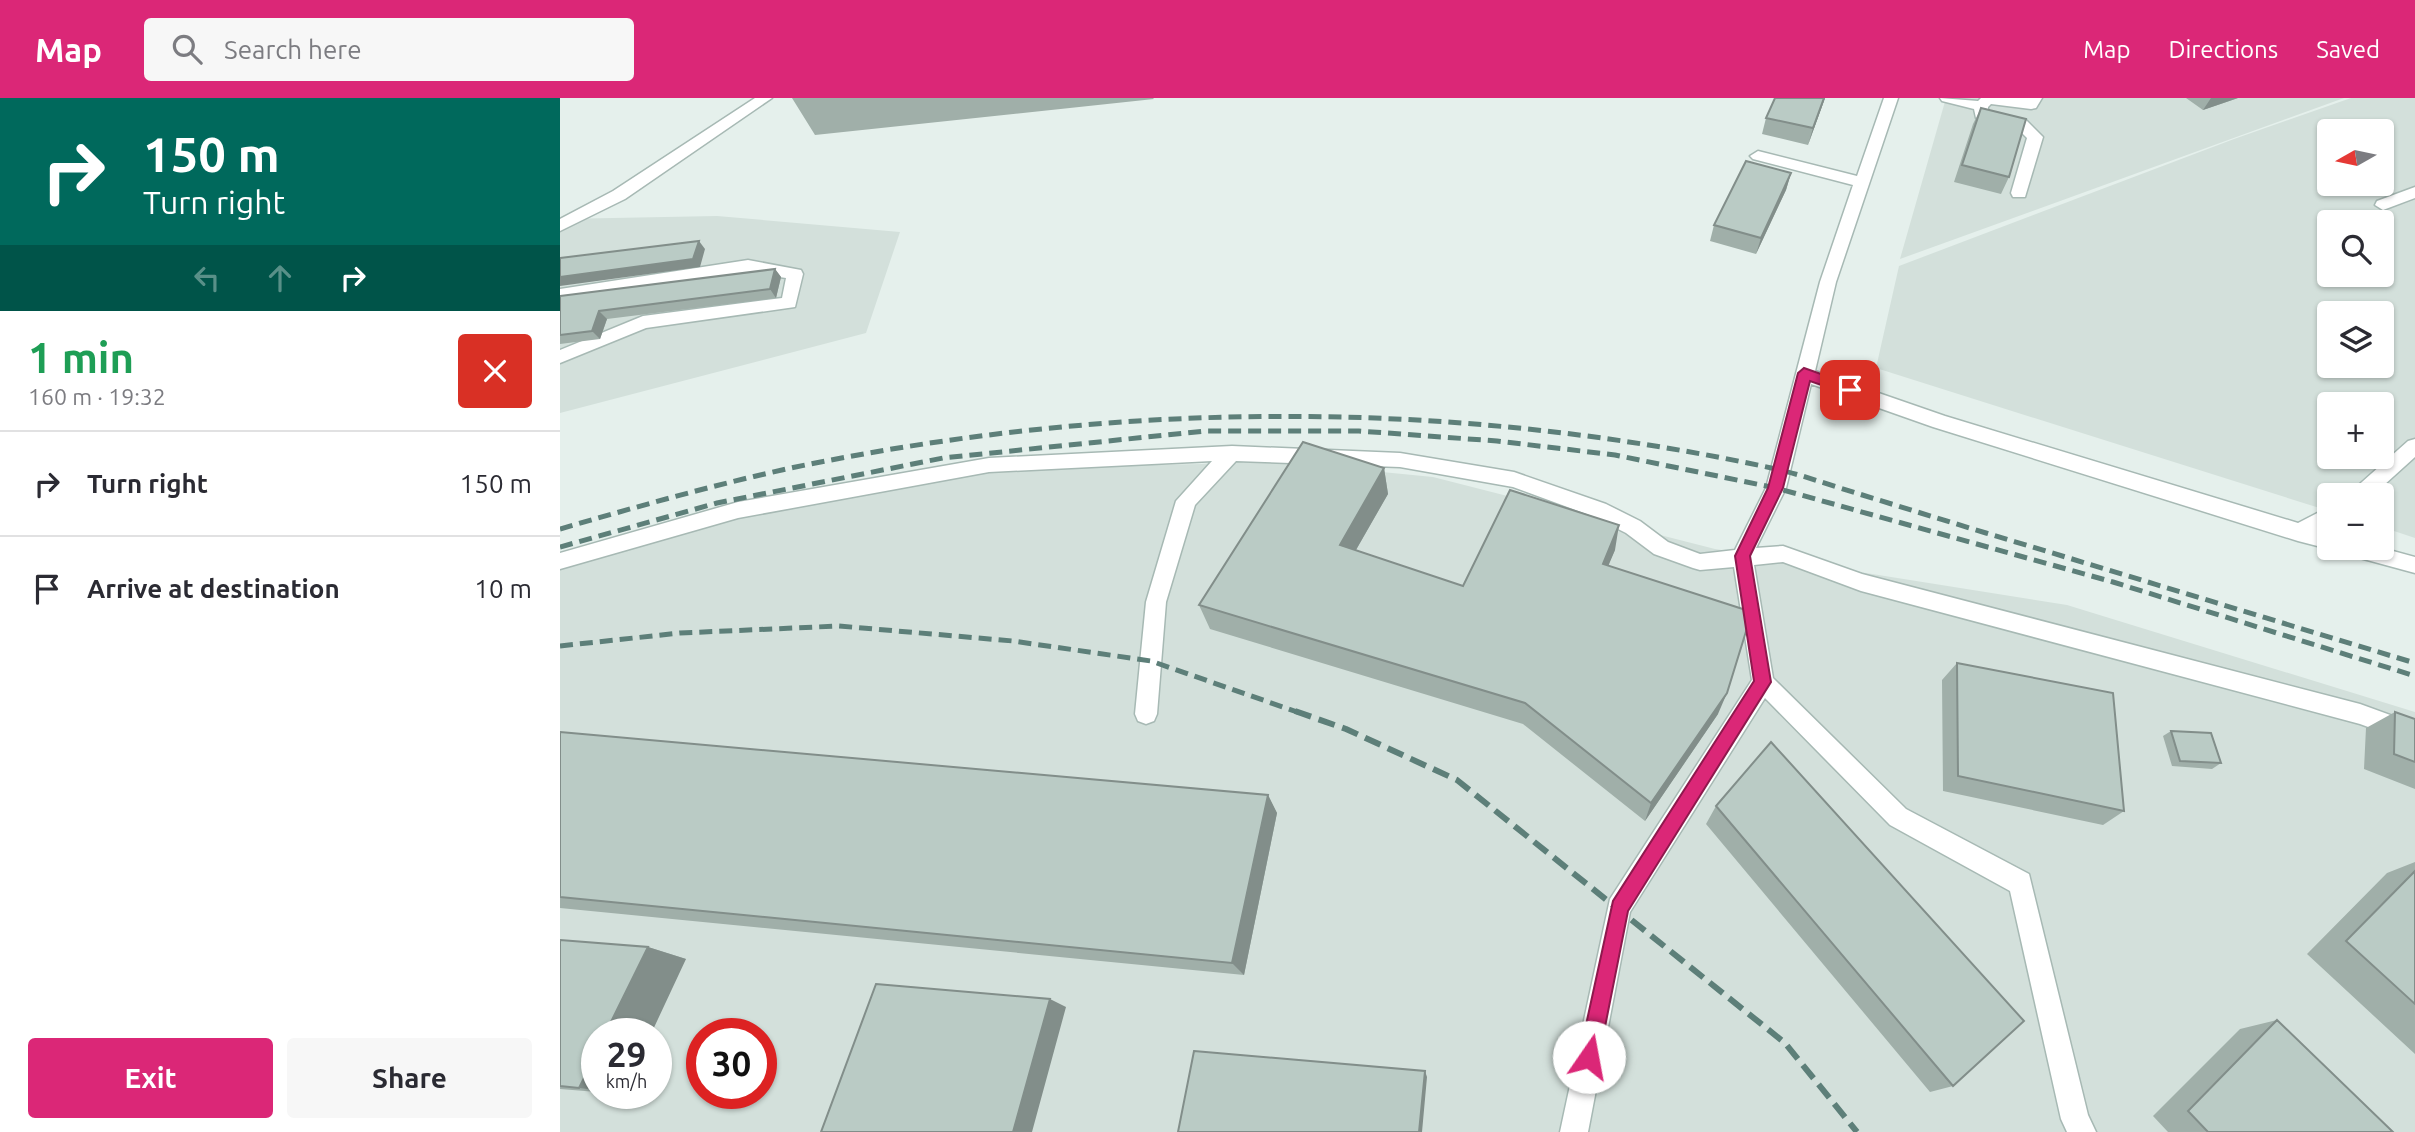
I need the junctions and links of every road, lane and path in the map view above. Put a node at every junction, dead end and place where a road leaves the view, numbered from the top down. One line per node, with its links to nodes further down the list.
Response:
1 (765, 98): 11 (street)
2 (1891, 98): 7 (street)
3 (1947, 98): 5 (street)
4 (2035, 98): 5 (street)
5 (1981, 106): 9 (street)
6 (1758, 156): 7 (street)
7 (1862, 182): 14 (street)
8 (2415, 192): 10 (street)
9 (2019, 193)
10 (2383, 205)
11 (560, 226)
12 (560, 295): 13 (street)
13 (560, 356)
14 (1804, 373): 19 (street); 21 (street)
15 (2415, 446): 17 (street)
16 (1232, 453): 21 (street); 23 (street); 26 (street)
17 (2373, 483)
18 (2317, 522): 19 (street)
19 (2298, 533): 20 (street)
20 (2317, 538)
21 (1742, 556): 25 (street); 27 (street)
22 (2394, 559): 24 (street)
23 (560, 561)
24 (2415, 565)
25 (1763, 682): 28 (street); 29 (street)
26 (1146, 715)
27 (2415, 734)
28 (1574, 1132)
29 (2082, 1132)

